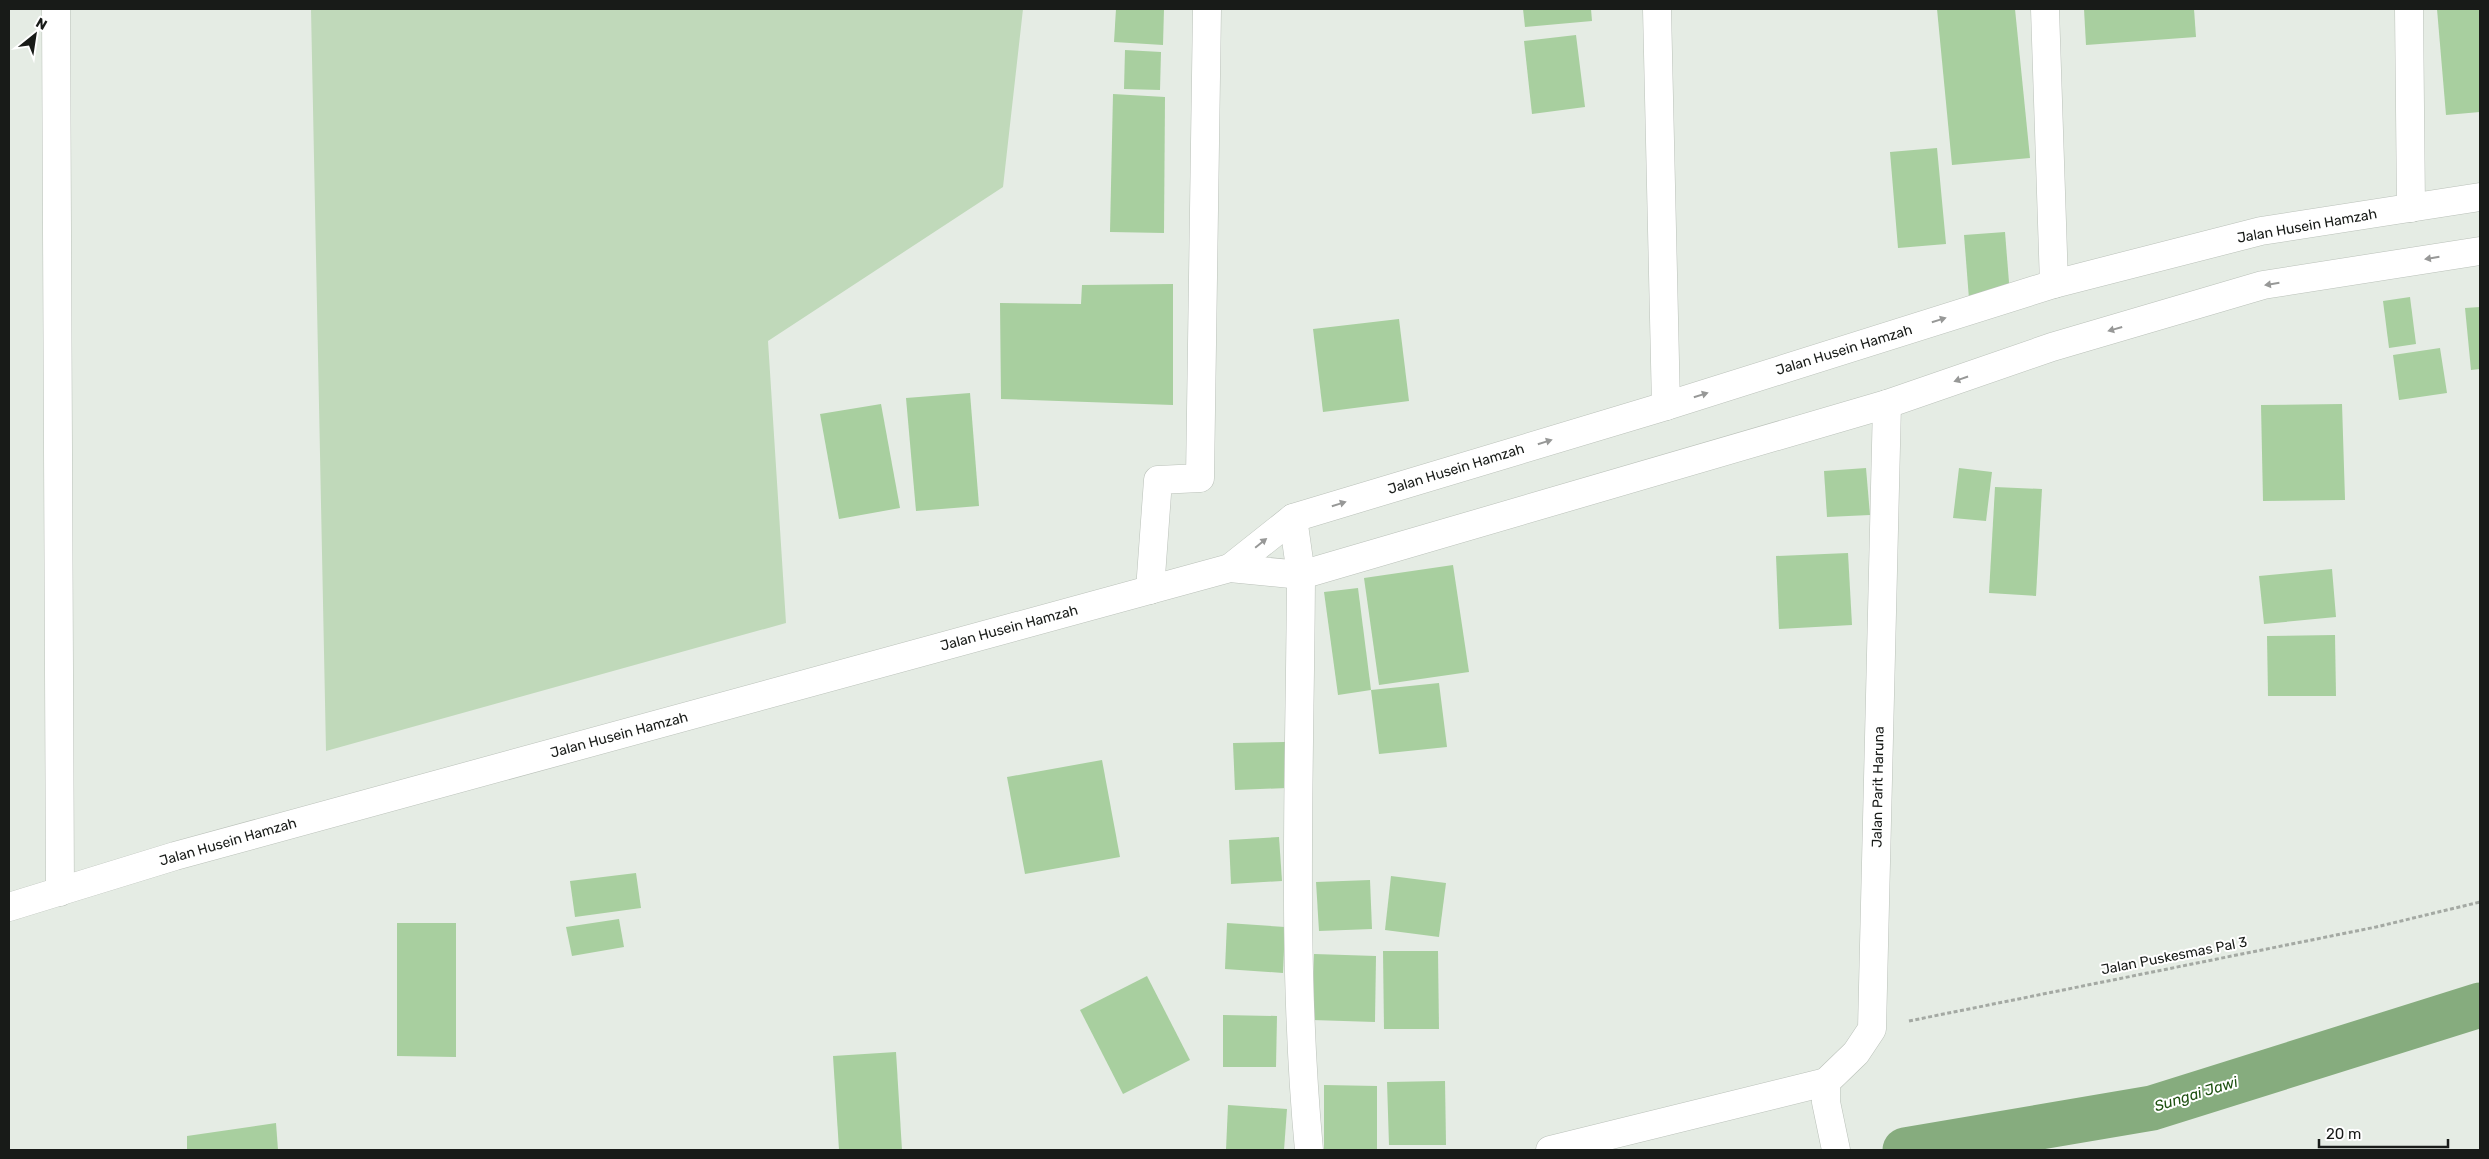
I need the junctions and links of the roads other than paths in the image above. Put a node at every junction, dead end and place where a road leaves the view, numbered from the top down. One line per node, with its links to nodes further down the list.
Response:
1 (56, 9): 16 (street)
2 (1207, 9): 15 (street)
3 (1657, 9): 11 (street)
4 (2045, 9): 9 (street)
5 (2409, 9): 7 (street)
6 (2480, 197): 7 (street, Jalan Husein Hamzah)
7 (2411, 208): 9 (street, Jalan Husein Hamzah)
8 (2480, 251): 10 (street, Jalan Husein Hamzah, one-way to 10)
9 (2054, 284): 11 (street, Jalan Husein Hamzah, one-way to 9)
10 (1887, 404): 14 (street, Jalan Husein Hamzah); 18 (street, Jalan Parit Haruna)
11 (1666, 406): 12 (street, Jalan Husein Hamzah, one-way to 11)
12 (1293, 518): 13 (street, Jalan Husein Hamzah, one-way to 12); 14 (street)
13 (1230, 568): 14 (street, Jalan Husein Hamzah); 15 (street, Jalan Husein Hamzah)
14 (1301, 575): 19 (street)
15 (1150, 590): 16 (street, Jalan Husein Hamzah)
16 (60, 892): 17 (street, Jalan Husein Hamzah)
17 (9, 907)
18 (1826, 1092): 20 (street); 21 (street)
19 (1309, 1150)
20 (1550, 1150)
21 (1836, 1150)

